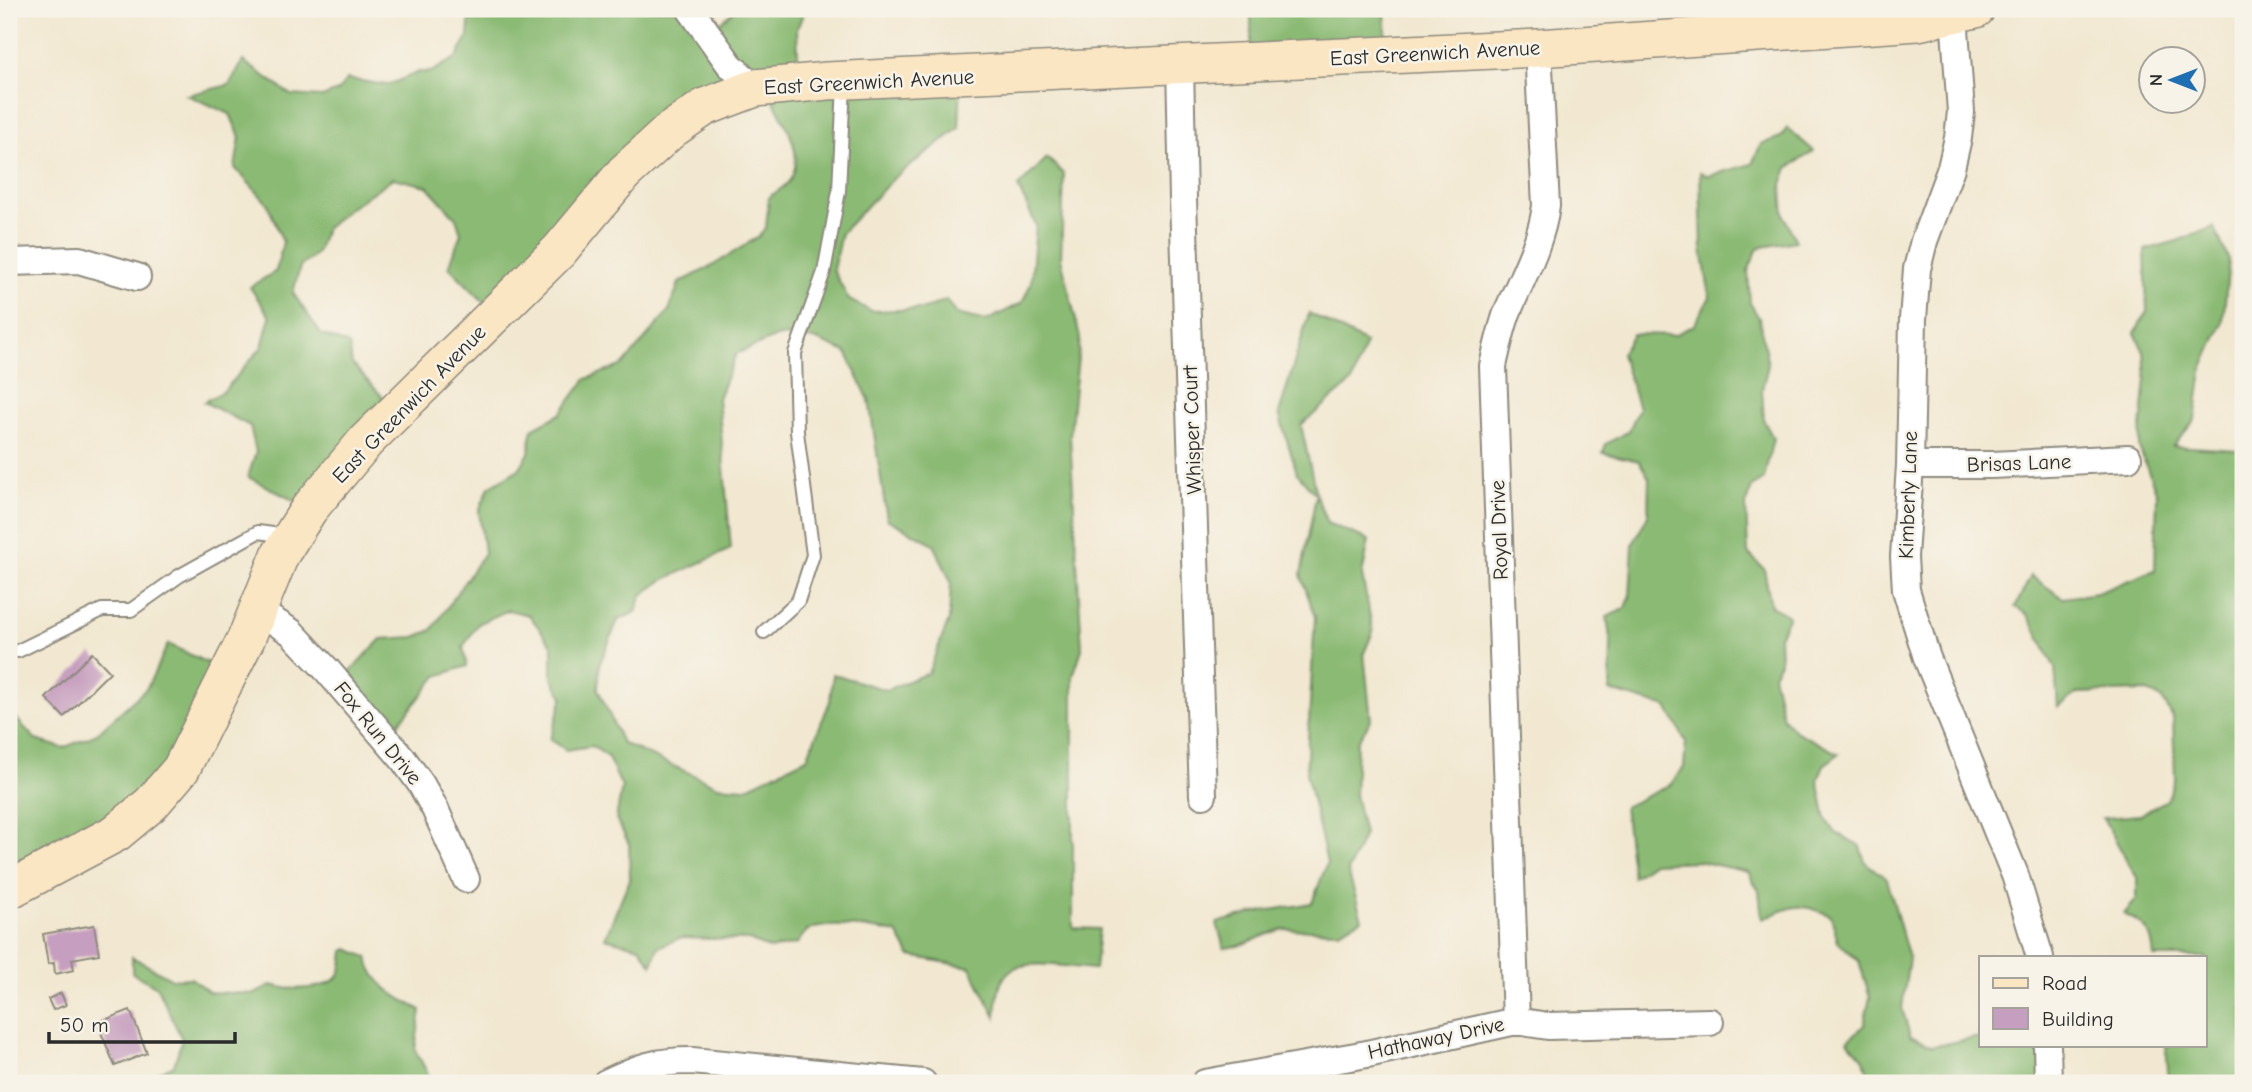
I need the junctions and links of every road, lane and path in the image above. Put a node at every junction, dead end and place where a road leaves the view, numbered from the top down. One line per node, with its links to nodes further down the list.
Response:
1 (690, 9): 7 (street)
2 (1965, 12): 3 (street, East Greenwich Avenue); 11 (street, Kimberly Lane)
3 (1757, 20): 4 (street, East Greenwich Avenue)
4 (1538, 48): 5 (street, East Greenwich Avenue); 20 (street, Royal Drive)
5 (1180, 65): 6 (street, East Greenwich Avenue); 16 (street, Whisper Court)
6 (844, 80): 7 (street, East Greenwich Avenue); 14 (lane)
7 (755, 88): 12 (street, East Greenwich Avenue)
8 (9, 262): 9 (street)
9 (137, 277)
10 (2128, 458): 11 (street, Brisas Lane)
11 (1910, 465): 19 (street, Kimberly Lane)
12 (291, 537): 13 (street, East Greenwich Avenue); 15 (lane)
13 (258, 611): 17 (street, Fox Run Drive); 18 (street, East Greenwich Avenue)
14 (764, 632)
15 (18, 651)
16 (1203, 795)
17 (466, 878)
18 (9, 890)
19 (2040, 956)
20 (1516, 1021): 21 (street, Hathaway Drive); 25 (street, Hathaway Drive)
21 (1710, 1022)
22 (2047, 1046): 26 (street)
23 (606, 1083): 24 (street)
24 (923, 1083)
25 (1205, 1083)
26 (2048, 1083)

